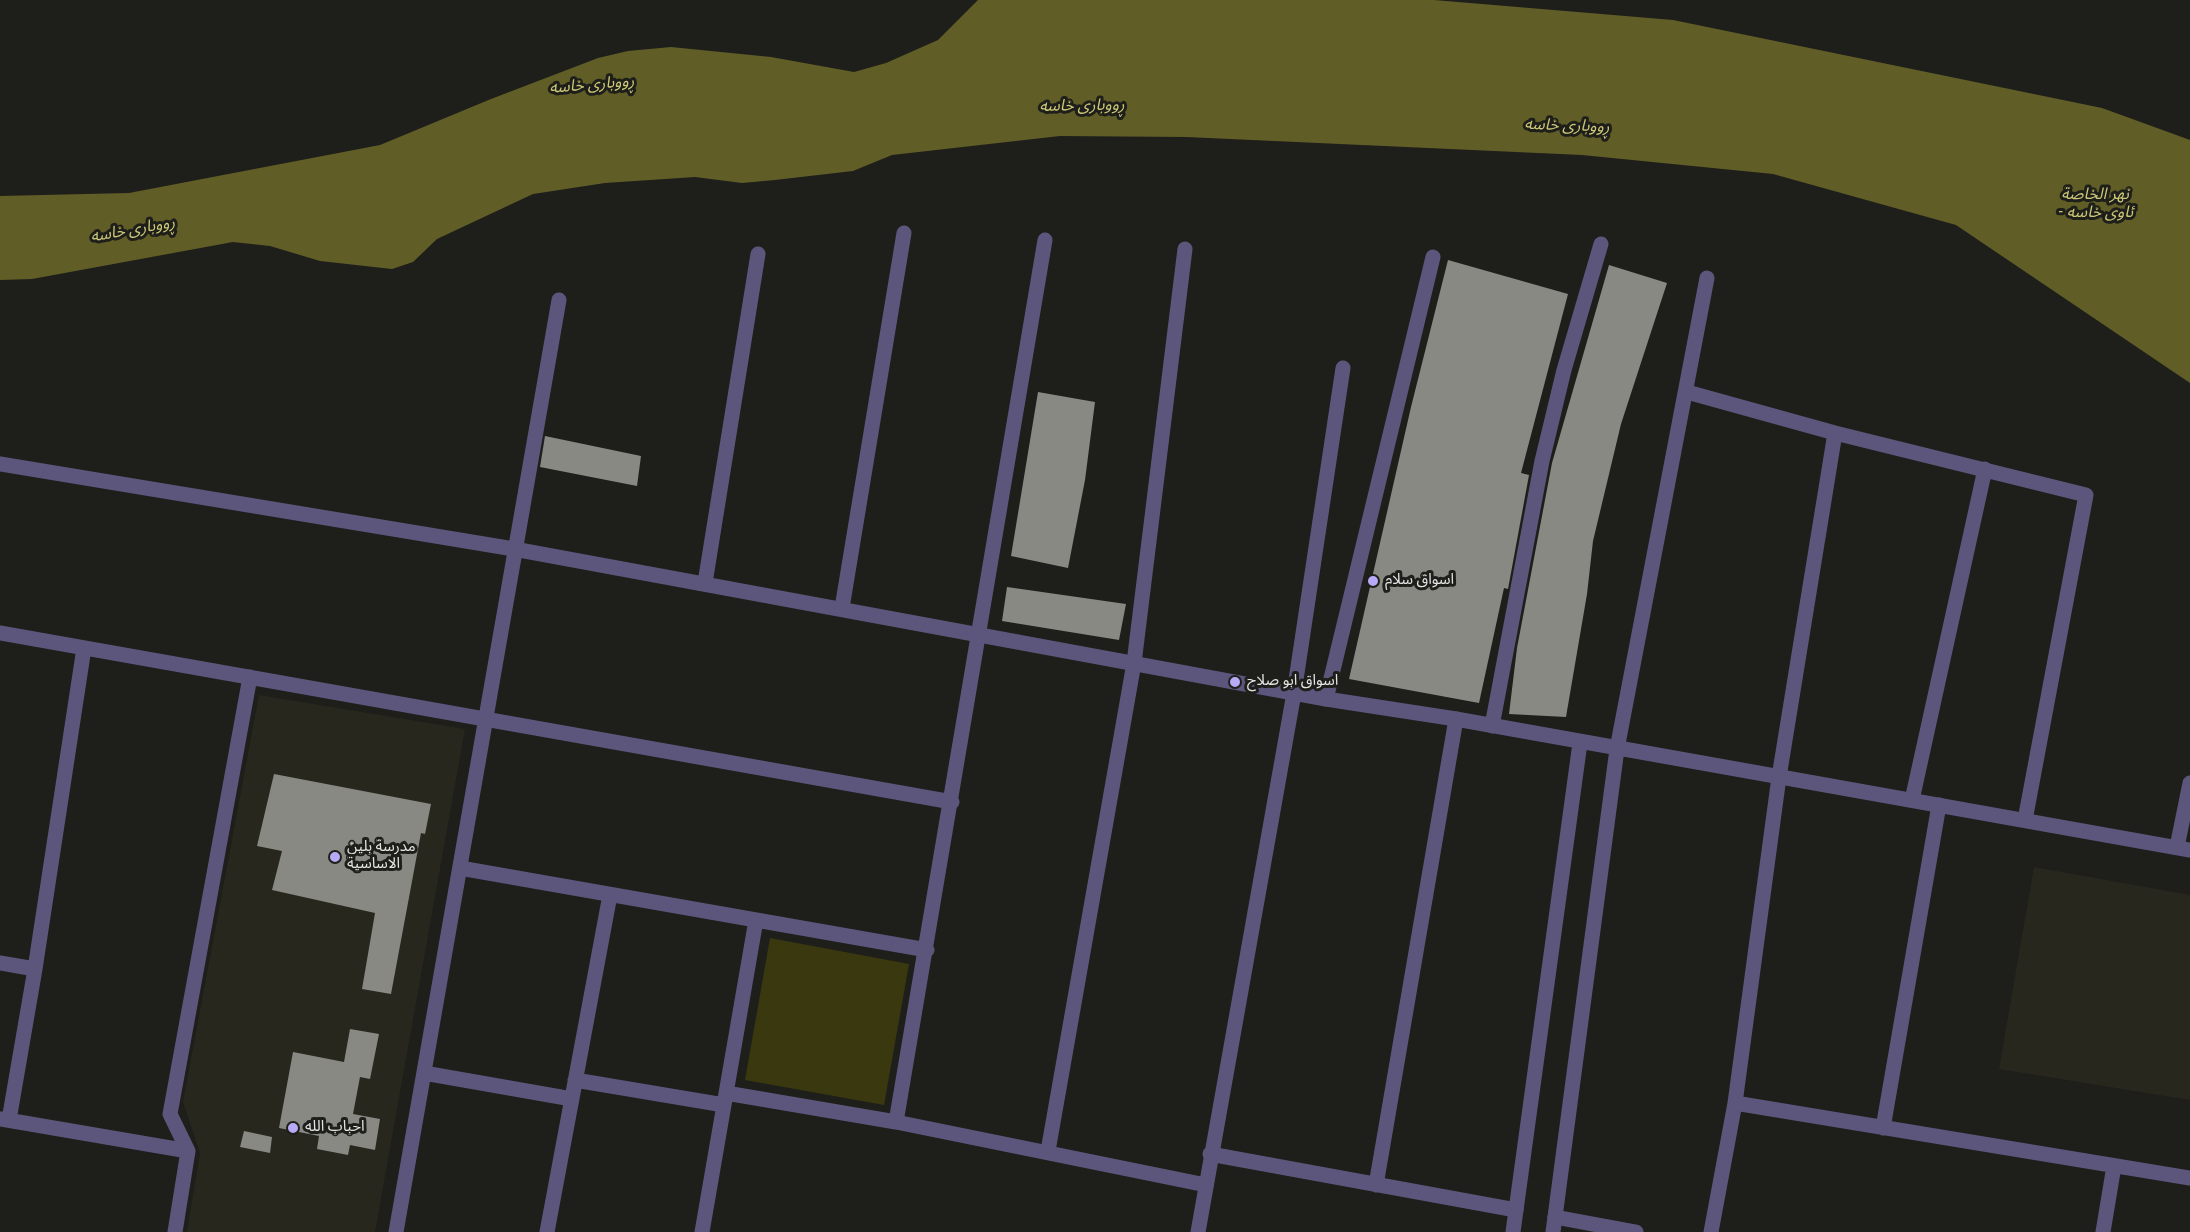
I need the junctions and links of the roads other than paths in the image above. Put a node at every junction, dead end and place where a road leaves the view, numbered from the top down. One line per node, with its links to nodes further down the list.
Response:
1 (904, 233): 16 (street)
2 (1045, 240): 18 (street)
3 (1601, 244): 26 (street)
4 (1185, 249): 20 (street)
5 (758, 254): 15 (street)
6 (1433, 256): 23 (street)
7 (1707, 278): 10 (street)
8 (559, 300): 14 (street)
9 (1343, 368): 22 (street)
10 (1687, 392): 11 (street); 28 (street)
11 (1835, 433): 13 (street); 29 (street)
12 (0, 464): 14 (street)
13 (1985, 469): 31 (street); 34 (street)
14 (514, 549): 15 (street); 24 (street)
15 (705, 583): 16 (street)
16 (842, 608): 18 (street)
17 (0, 633): 19 (street)
18 (980, 635): 20 (street); 32 (street)
19 (84, 648): 21 (street); 41 (street)
20 (1134, 663): 22 (street); 51 (street)
21 (250, 677): 24 (street); 50 (street)
22 (1294, 693): 23 (street); 52 (street)
23 (1326, 699): 25 (street)
24 (486, 719): 32 (street); 36 (street)
25 (1456, 719): 26 (street); 56 (street)
26 (1492, 726): 27 (street)
27 (1580, 743): 28 (street); 57 (street)
28 (1617, 749): 29 (street); 58 (street)
29 (1779, 777): 31 (street); 46 (street)
30 (2190, 783): 35 (street)
31 (1912, 800): 33 (street)
32 (952, 802): 39 (street)
33 (1939, 806): 34 (street); 49 (street)
34 (2025, 820): 35 (street)
35 (2184, 848)
36 (460, 868): 37 (street); 42 (street)
37 (610, 895): 38 (street); 43 (street)
38 (756, 920): 39 (street); 45 (street)
39 (927, 950): 48 (street)
40 (0, 963): 41 (street)
41 (36, 969): 47 (street)
42 (424, 1073): 44 (street); 60 (street)
43 (575, 1080): 44 (street); 45 (street)
44 (572, 1099): 61 (street)
45 (725, 1099): 48 (street); 62 (street)
46 (1735, 1103): 49 (street); 66 (street)
47 (4, 1119): 50 (street)
48 (896, 1122): 51 (street)
49 (1884, 1128): 53 (street)
50 (188, 1151): 59 (street)
51 (1048, 1151): 55 (street)
52 (1210, 1154): 55 (street); 56 (street)
53 (2114, 1166): 54 (street); 67 (street)
54 (2190, 1178)
55 (1206, 1185): 63 (street)
56 (1376, 1185): 57 (street)
57 (1516, 1210): 64 (street)
58 (1554, 1224): 65 (street)
59 (175, 1232)
60 (396, 1232)
61 (546, 1232)
62 (702, 1232)
63 (1198, 1232)
64 (1513, 1232)
65 (1636, 1232)
66 (1711, 1232)
67 (2103, 1232)

